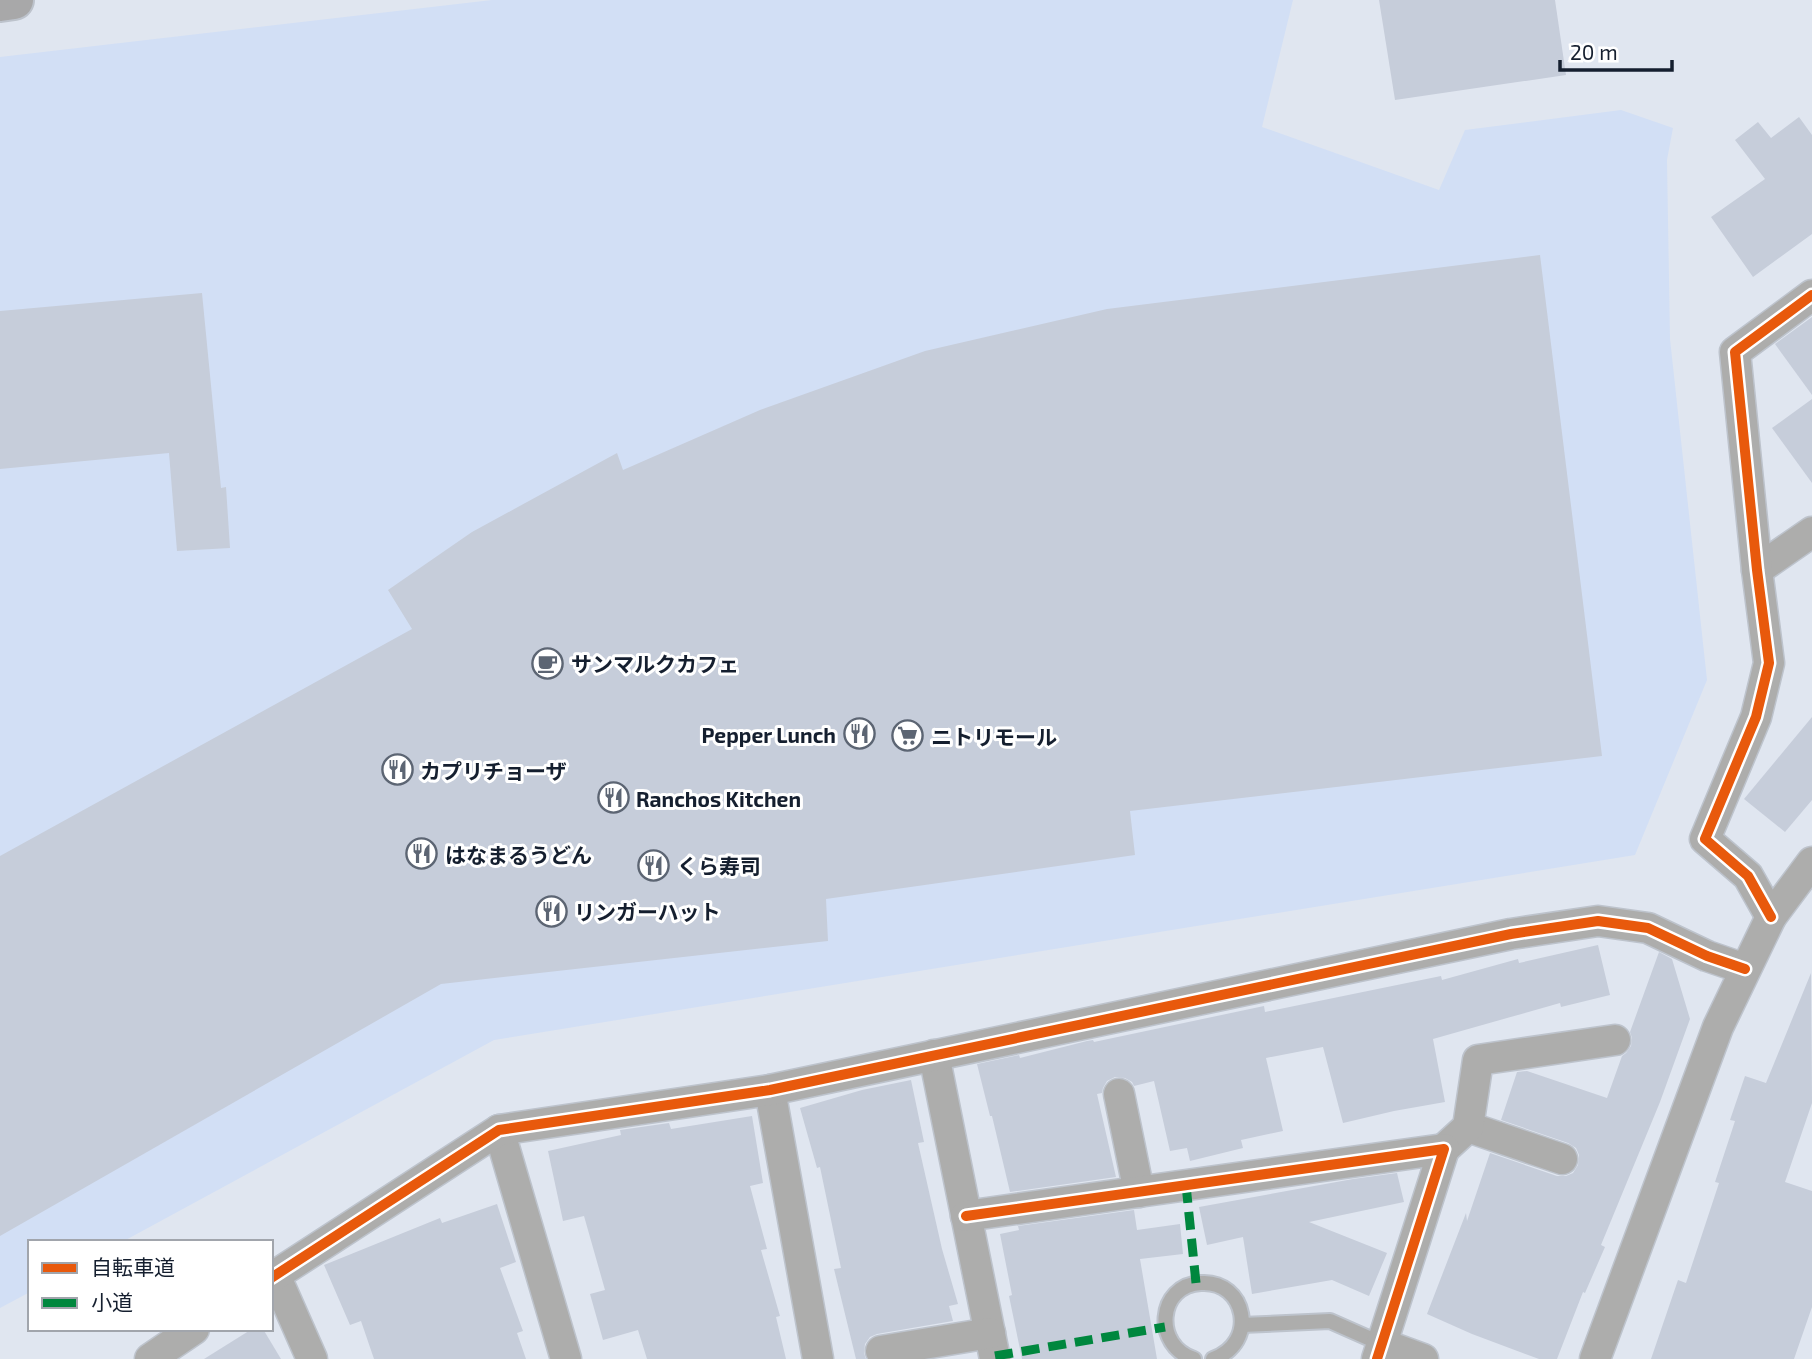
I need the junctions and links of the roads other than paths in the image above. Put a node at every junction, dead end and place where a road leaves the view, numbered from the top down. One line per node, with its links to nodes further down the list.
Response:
1 (14, 0): 2 (highway)
2 (0, 2)
3 (1812, 295): 5 (street)
4 (1812, 532): 5 (street)
5 (1757, 570): 7 (street)
6 (1812, 862): 7 (street)
7 (1771, 917): 8 (street)
8 (1745, 969): 10 (street); 32 (street)
9 (1615, 1040): 13 (street)
10 (934, 1055): 11 (street); 18 (street)
11 (770, 1090): 14 (street); 28 (street)
12 (1119, 1094): 17 (street)
13 (1468, 1127): 15 (street); 16 (street)
14 (499, 1130): 19 (street); 27 (street)
15 (1444, 1149): 17 (street); 24 (street)
16 (1562, 1159)
17 (1139, 1192): 18 (street)
18 (966, 1216): 22 (street)
19 (273, 1277): 26 (street)
20 (1242, 1325): 24 (lane); 29 (lane); 30 (lane)
21 (191, 1331): 25 (street)
22 (993, 1346): 23 (street)
23 (881, 1351)
24 (1379, 1352): 31 (street)
25 (150, 1359)
26 (312, 1359)
27 (566, 1359)
28 (818, 1359)
29 (1194, 1359)
30 (1213, 1359)
31 (1423, 1359)
32 (1595, 1359)

